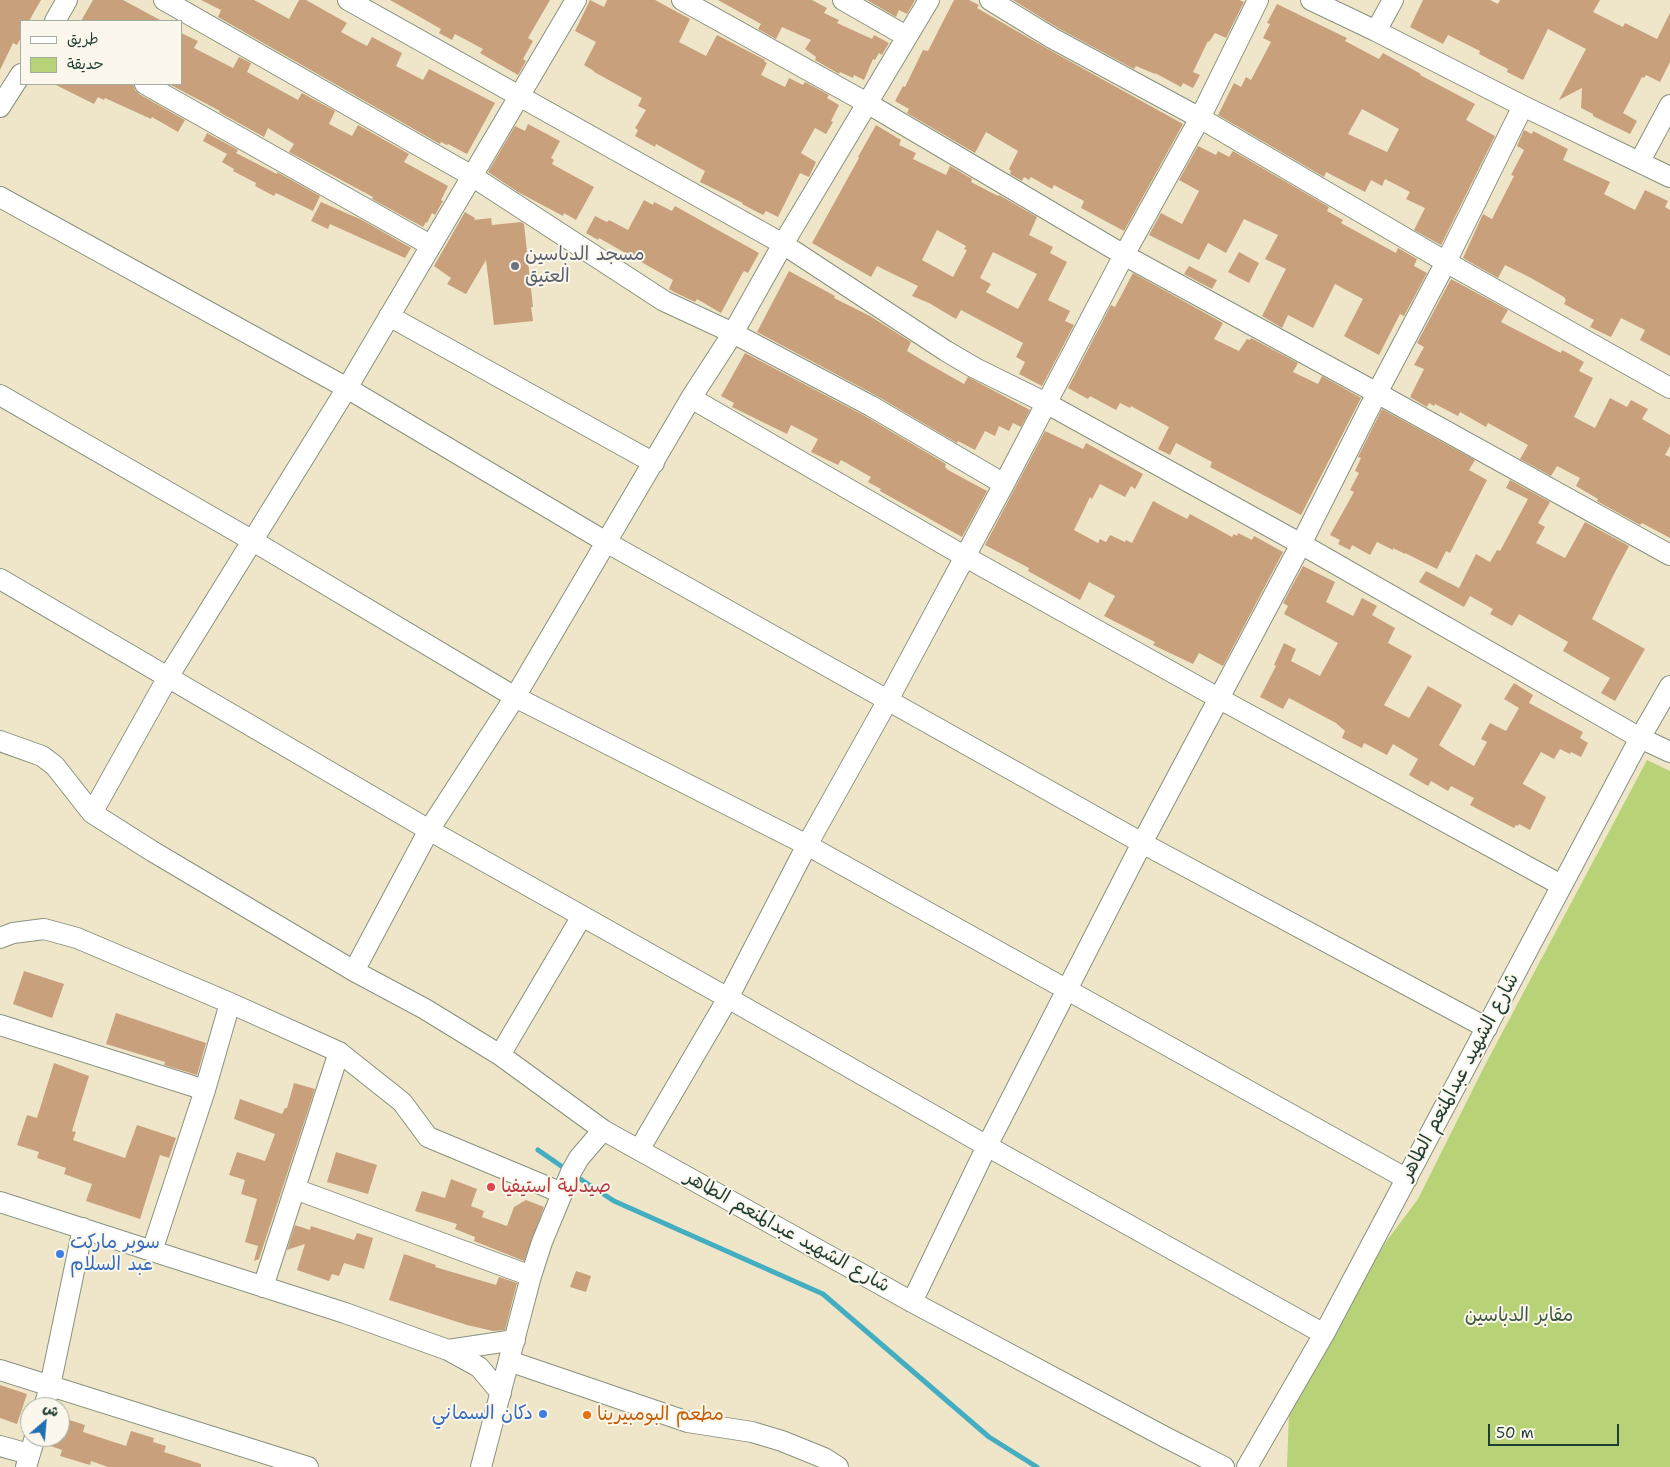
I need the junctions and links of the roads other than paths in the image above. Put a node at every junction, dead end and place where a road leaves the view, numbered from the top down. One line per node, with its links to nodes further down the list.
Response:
1 (67, 0): 12 (street)
2 (164, 0): 24 (street)
3 (348, 0): 17 (street)
4 (576, 0): 17 (street)
5 (682, 0): 18 (street)
6 (843, 0): 14 (street)
7 (929, 0): 14 (street)
8 (990, 0): 22 (street)
9 (1258, 0): 22 (street)
10 (1311, 0): 13 (street)
11 (1393, 0): 13 (street)
12 (56, 20)
13 (1376, 31): 20 (street)
14 (906, 36): 18 (street)
15 (20, 76): 21 (street)
16 (147, 85): 28 (street)
17 (519, 97): 24 (street); 27 (street)
18 (867, 103): 27 (street); 29 (street)
19 (1670, 105): 23 (street)
20 (1523, 106): 23 (street); 30 (street)
21 (0, 107)
22 (1200, 118): 29 (street); 30 (street)
23 (1640, 161): 25 (street)
24 (472, 176): 28 (street); 32 (street)
25 (1670, 177)
26 (0, 197): 33 (street)
27 (783, 244): 32 (street); 38 (street)
28 (430, 245): 31 (street)
29 (1124, 256): 35 (street); 38 (street)
30 (1446, 262): 34 (street); 35 (street)
31 (389, 316): 33 (street); 39 (street)
32 (733, 333): 37 (street); 40 (street)
33 (347, 388): 41 (street); 42 (street)
34 (1670, 388)
35 (1377, 393): 43 (street); 44 (street)
36 (0, 395): 41 (street)
37 (691, 398): 39 (street); 45 (street)
38 (1046, 403): 40 (street); 43 (street)
39 (654, 463): 42 (street)
40 (1004, 484): 45 (street)
41 (253, 541): 47 (street); 49 (street)
42 (606, 542): 49 (street); 51 (street)
43 (1301, 544): 50 (street); 52 (street)
44 (1670, 555)
45 (964, 556): 50 (street); 51 (street)
46 (0, 579): 47 (street)
47 (168, 677): 55 (street); 56 (street)
48 (1670, 686): 52 (street, شارع الشهيد عبدالمنعم الطاهر)
49 (515, 697): 56 (street); 58 (street)
50 (1220, 699): 57 (street); 59 (street)
51 (888, 700): 57 (street); 58 (street)
52 (1640, 738): 54 (street); 59 (street, شارع الشهيد عبدالمنعم الطاهر)
53 (0, 741): 55 (street, شارع الشهيد عبدالمنعم الطاهر)
54 (1670, 752)
55 (92, 813): 62 (street, شارع الشهيد عبدالمنعم الطاهر)
56 (429, 830): 60 (street); 62 (street)
57 (1142, 843): 63 (street); 67 (street)
58 (807, 846): 63 (street); 64 (street)
59 (1561, 885): 67 (street, شارع الشهيد عبدالمنعم الطاهر)
60 (582, 916): 64 (street); 69 (street)
61 (0, 938): 65 (street)
62 (354, 971): 69 (street, شارع الشهيد عبدالمنعم الطاهر)
63 (1067, 989): 72 (street); 74 (street)
64 (728, 998): 72 (street); 73 (street)
65 (230, 1003): 68 (street); 70 (street)
66 (0, 1024): 70 (street)
67 (1487, 1028): 74 (street, شارع الشهيد عبدالمنعم الطاهر)
68 (339, 1052): 75 (street); 76 (street)
69 (500, 1055): 71 (street, شارع الشهيد عبدالمنعم الطاهر)
70 (205, 1090): 79 (street)
71 (603, 1130): 73 (street, شارع الشهيد عبدالمنعم الطاهر); 76 (street)
72 (986, 1146): 82 (street); 83 (street)
73 (639, 1150): 82 (street, شارع الشهيد عبدالمنعم الطاهر)
74 (1406, 1179): 83 (street, شارع الشهيد عبدالمنعم الطاهر)
75 (296, 1189): 80 (street); 81 (street)
76 (562, 1193): 80 (street)
77 (0, 1202): 78 (street)
78 (84, 1228): 79 (street); 88 (street)
79 (152, 1251): 81 (street)
80 (531, 1276): 84 (street)
81 (263, 1287): 85 (street)
82 (912, 1302): 96 (street, شارع الشهيد عبدالمنعم الطاهر)
83 (1324, 1334): 97 (street, شارع الشهيد عبدالمنعم الطاهر)
84 (515, 1340): 85 (street); 86 (street)
85 (448, 1350): 89 (street)
86 (509, 1361): 89 (street); 95 (street)
87 (0, 1370): 88 (street)
88 (50, 1386): 90 (street); 94 (street)
89 (501, 1393): 93 (street)
90 (47, 1397)
91 (0, 1446): 92 (street)
92 (30, 1453)
93 (485, 1466)
94 (308, 1467)
95 (838, 1467)
96 (1224, 1467)
97 (1247, 1467)

